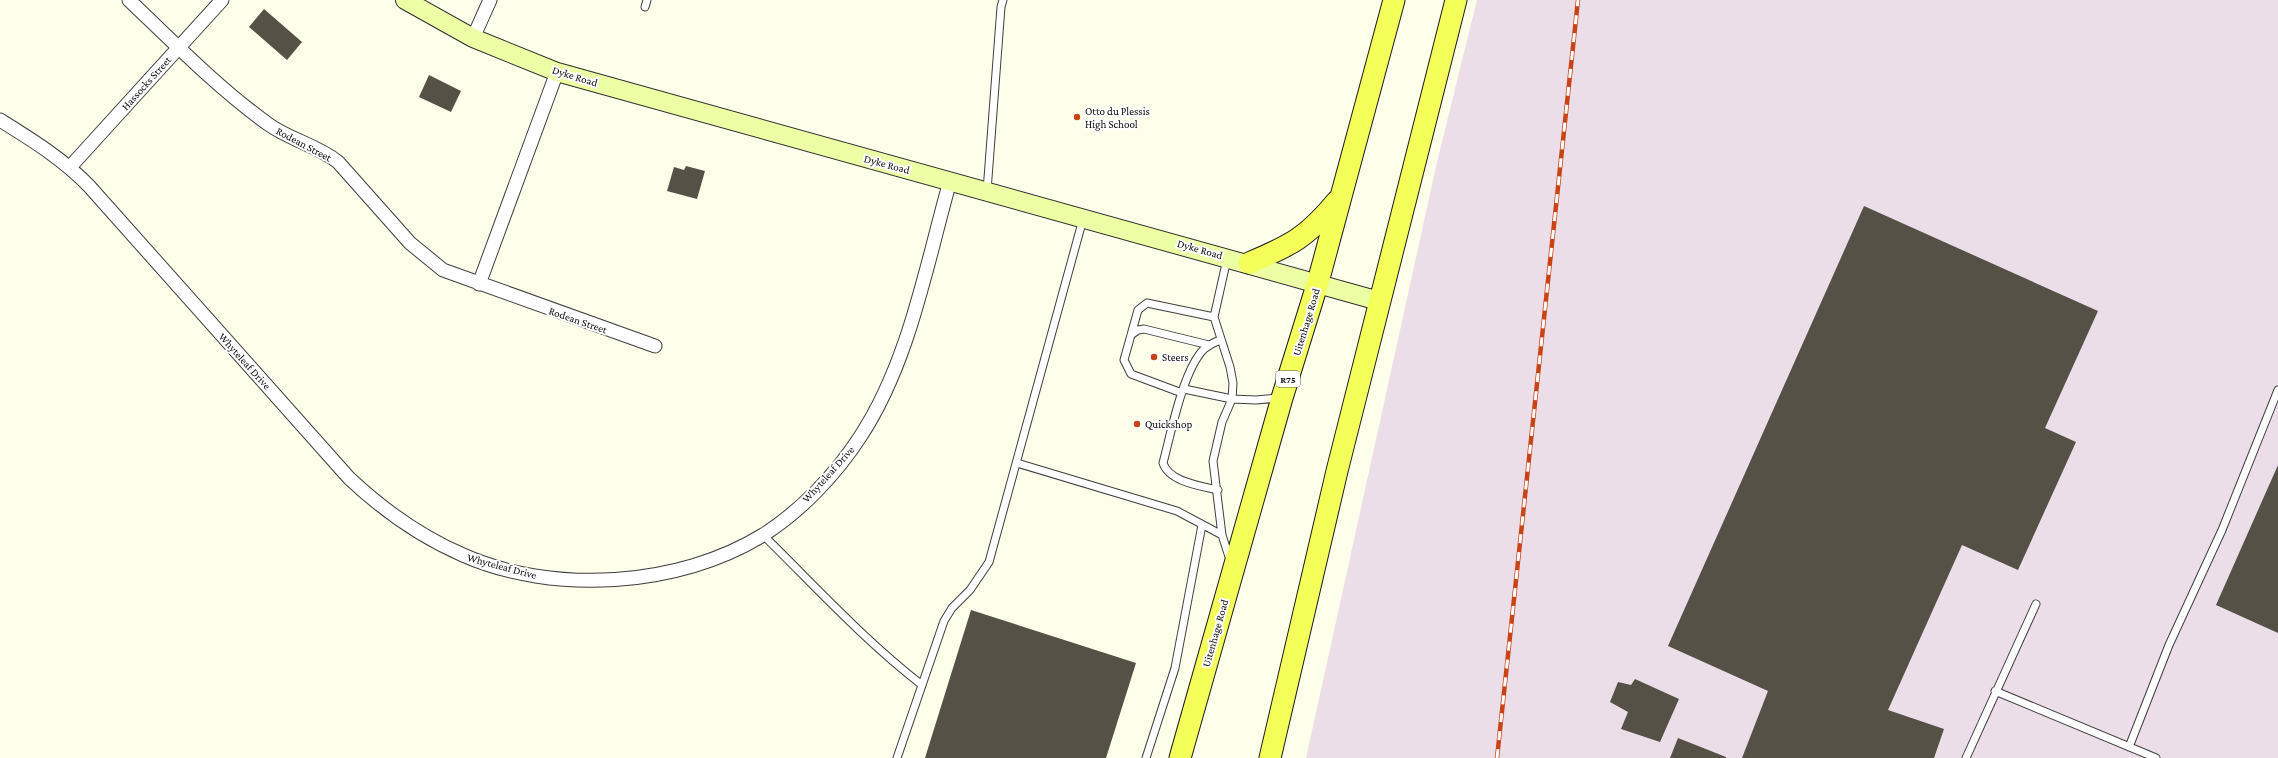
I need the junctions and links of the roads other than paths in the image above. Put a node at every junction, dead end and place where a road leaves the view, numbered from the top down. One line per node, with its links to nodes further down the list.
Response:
1 (129, 0): 9 (street, Rodean Street)
2 (222, 0): 9 (street, Hassocks Street)
3 (405, 0): 8 (street, Dyke Road)
4 (490, 0): 8 (street)
5 (1004, 0): 14 (lane)
6 (1394, 0): 15 (main road, Uitenhage Road / R75)
7 (1456, 0): 21 (main road)
8 (473, 38): 10 (street, Dyke Road)
9 (178, 48): 12 (street, Hassocks Street); 20 (street, Rodean Street)
10 (557, 72): 13 (street, Dyke Road); 20 (street)
11 (0, 120): 12 (street, Whyteleaf Drive)
12 (70, 167): 34 (street, Whyteleaf Drive)
13 (950, 181): 14 (street, Dyke Road); 34 (street, Whyteleaf Drive)
14 (987, 191): 16 (street, Dyke Road)
15 (1341, 196): 18 (main road); 19 (main road, Uitenhage Road / R75)
16 (1084, 217): 17 (street, Dyke Road); 31 (lane)
17 (1227, 257): 18 (street, Dyke Road); 22 (lane)
18 (1250, 263): 19 (street, Dyke Road)
19 (1318, 282): 21 (street, Dyke Road); 29 (main road, Uitenhage Road / R75)
20 (479, 284): 25 (street, Rodean Street)
21 (1380, 301): 44 (main road)
22 (1214, 317): 23 (lane); 24 (lane)
23 (1131, 335): 26 (lane); 28 (lane)
24 (1220, 340): 26 (lane); 30 (lane)
25 (655, 346)
26 (1209, 346): 28 (lane)
27 (2278, 390): 40 (lane)
28 (1183, 391): 30 (lane); 32 (lane)
29 (1282, 398): 30 (lane); 36 (main road, Uitenhage Road / R75)
30 (1232, 399): 32 (lane)
31 (1017, 463): 33 (lane); 38 (lane)
32 (1218, 490): 35 (lane)
33 (1202, 526): 35 (lane); 42 (lane)
34 (763, 535): 38 (lane)
35 (1222, 535): 36 (lane)
36 (1233, 569): 43 (main road, Uitenhage Road / R75)
37 (2036, 604): 39 (lane)
38 (922, 684): 41 (lane)
39 (1995, 692): 40 (lane); 45 (lane)
40 (2129, 747): 46 (lane)
41 (897, 758)
42 (1146, 758)
43 (1180, 758)
44 (1270, 758)
45 (1966, 758)
46 (2156, 758)

